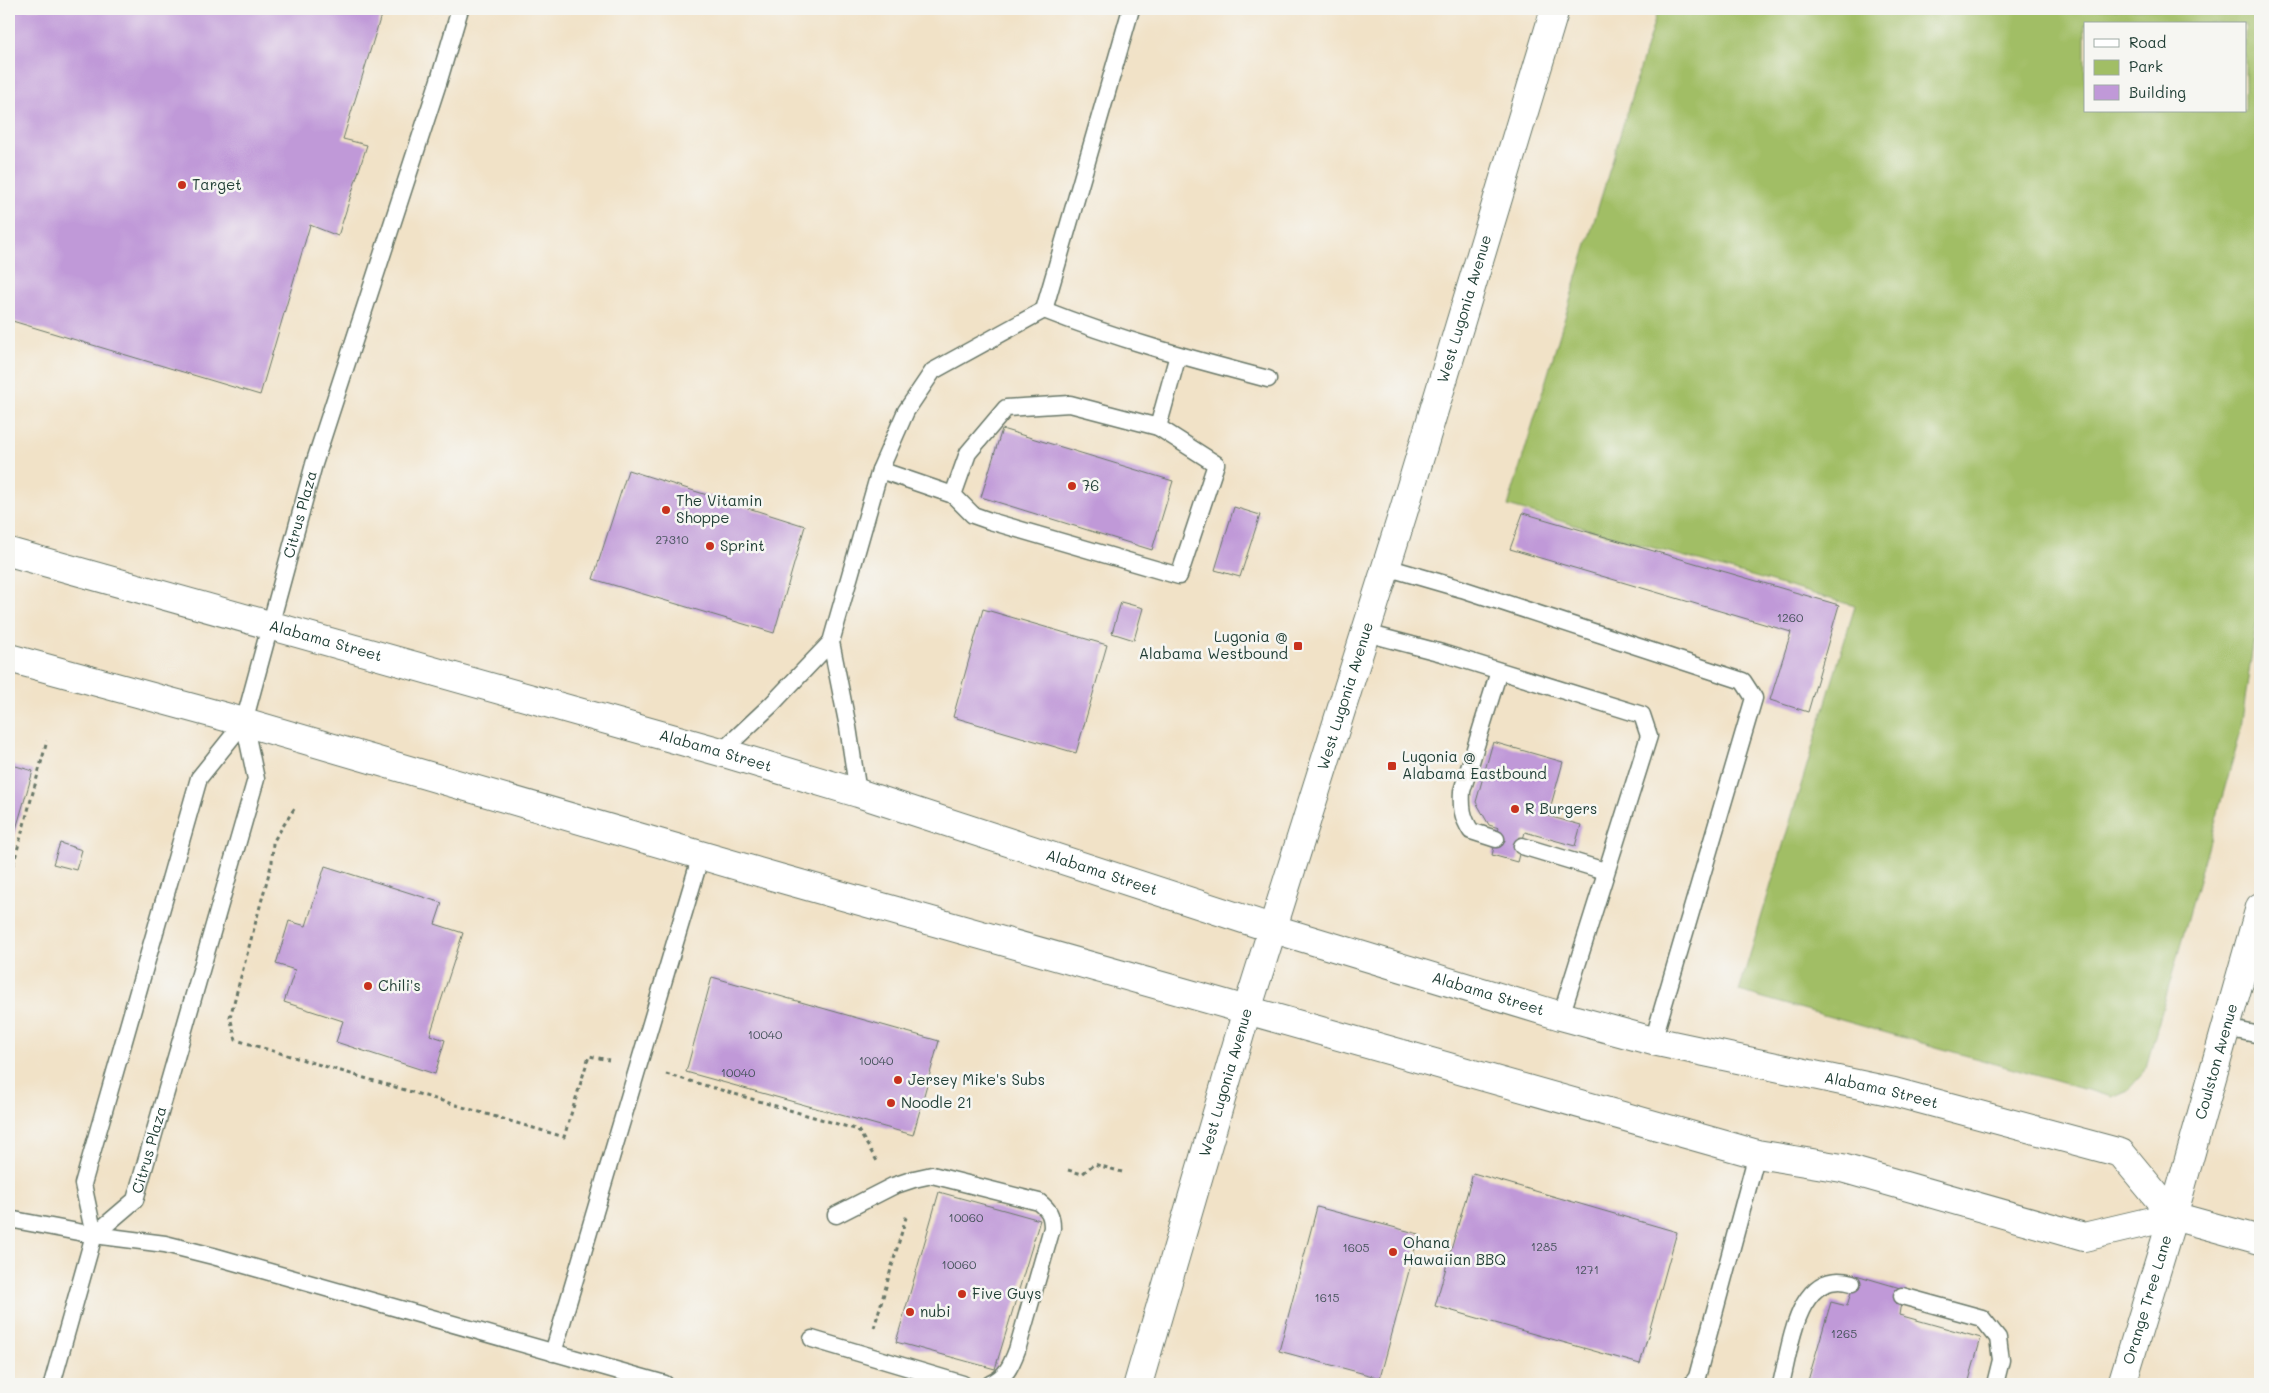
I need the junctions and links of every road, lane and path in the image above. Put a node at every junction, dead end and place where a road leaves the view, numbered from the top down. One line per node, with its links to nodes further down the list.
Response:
1 (460, 9): 12 (lane, Citrus Plaza)
2 (1130, 9): 4 (lane)
3 (1556, 9): 11 (main road, West Lugonia Avenue)
4 (1044, 310): 5 (lane); 8 (lane)
5 (1178, 355): 6 (lane); 7 (lane)
6 (1268, 379)
7 (1158, 427): 9 (lane); 9 (lane)
8 (880, 470): 9 (lane); 14 (lane)
9 (953, 495)
10 (9, 552): 12 (main road, Alabama Street)
11 (1386, 567): 13 (main road, West Lugonia Avenue); 33 (lane)
12 (269, 626): 17 (lane, Citrus Plaza); 19 (main road, Alabama Street)
13 (1366, 633): 16 (lane); 28 (main road, West Lugonia Avenue)
14 (831, 642): 19 (lane); 20 (lane)
15 (9, 658): 17 (main road)
16 (1499, 671): 22 (lane); 25 (lane)
17 (244, 722): 24 (main road); 42 (lane, Citrus Plaza); 42 (lane, Citrus Plaza)
18 (47, 741): 26 (path)
19 (722, 752): 20 (main road, Alabama Street)
20 (858, 793): 28 (main road, Alabama Street)
21 (294, 809): 34 (path)
22 (1496, 839)
23 (1522, 846): 25 (lane)
24 (701, 855): 29 (main road); 34 (lane)
25 (1605, 871): 30 (lane)
26 (9, 880)
27 (2260, 907): 31 (main road, Coulston Avenue)
28 (1274, 929): 29 (main road, West Lugonia Avenue); 30 (main road, Alabama Street)
29 (1247, 1010): 35 (main road); 53 (main road, West Lugonia Avenue)
30 (1561, 1016): 33 (main road, Alabama Street)
31 (2226, 1028): 32 (lane); 40 (main road, Coulston Avenue)
32 (2260, 1035)
33 (1652, 1041): 40 (main road, Alabama Street)
34 (638, 1066): 38 (path); 48 (lane)
35 (1756, 1154): 40 (main road); 54 (lane)
36 (1068, 1170): 37 (path)
37 (1122, 1172)
38 (893, 1186): 39 (lane); 47 (path); 52 (lane)
39 (836, 1215)
40 (2173, 1216): 43 (main road); 57 (main road, Orange Tree Lane)
41 (9, 1219): 42 (lane)
42 (94, 1235): 48 (lane); 49 (lane)
43 (2260, 1240)
44 (1852, 1283): 55 (lane)
45 (1902, 1296): 56 (lane)
46 (812, 1339): 47 (lane)
47 (850, 1350): 51 (lane)
48 (553, 1353): 50 (lane)
49 (52, 1384)
50 (665, 1384)
51 (963, 1384)
52 (990, 1384)
53 (1138, 1384)
54 (1692, 1384)
55 (1781, 1384)
56 (1995, 1384)
57 (2122, 1384)

